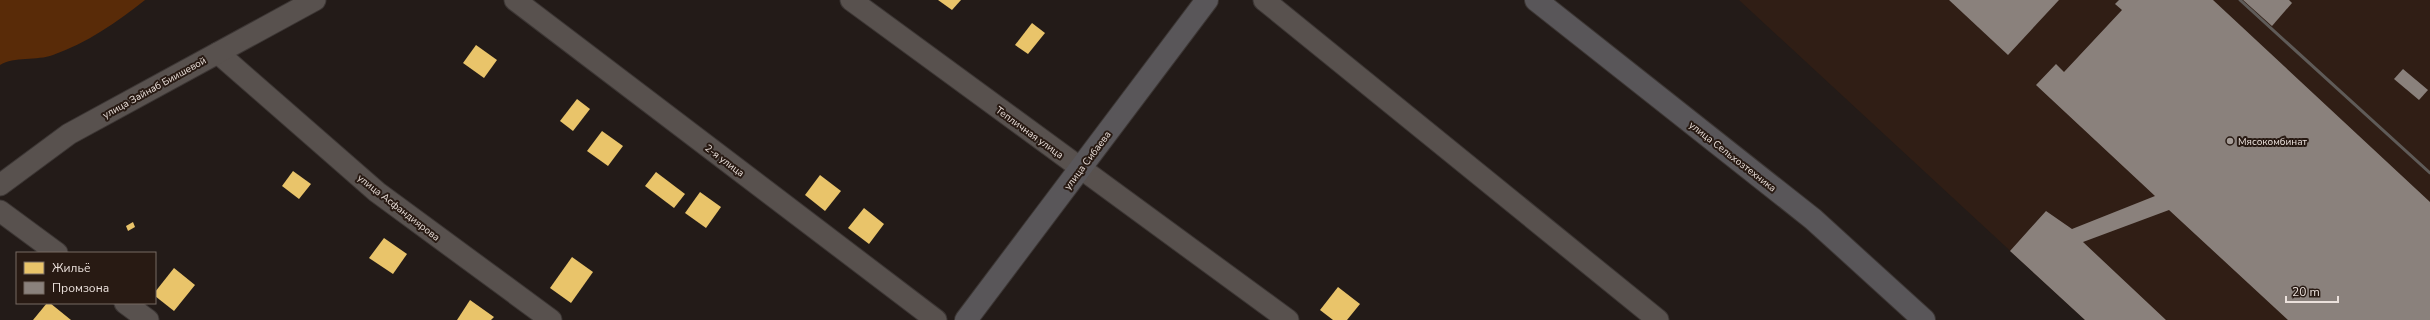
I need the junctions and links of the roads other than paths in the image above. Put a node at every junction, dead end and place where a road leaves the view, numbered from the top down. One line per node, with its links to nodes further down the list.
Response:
1 (315, 0): 7 (street, улица Зайнаб Биишевой)
2 (515, 0): 15 (street, 2-я улица)
3 (850, 0): 8 (street, Тепличная улица)
4 (1207, 0): 8 (main road, улица Сибаева)
5 (1264, 0): 18 (street)
6 (1536, 0): 19 (main road, улица Сельхозтехника)
7 (218, 53): 9 (street, улица Зайнаб Биишевой); 14 (street, улица Асфандиярова)
8 (1081, 170): 16 (main road, улица Сибаева); 17 (street, Тепличная улица)
9 (0, 185)
10 (0, 211): 11 (street)
11 (57, 252)
12 (126, 304): 13 (street)
13 (148, 320)
14 (551, 320)
15 (936, 320)
16 (966, 320)
17 (1288, 320)
18 (1658, 320)
19 (1924, 320)

